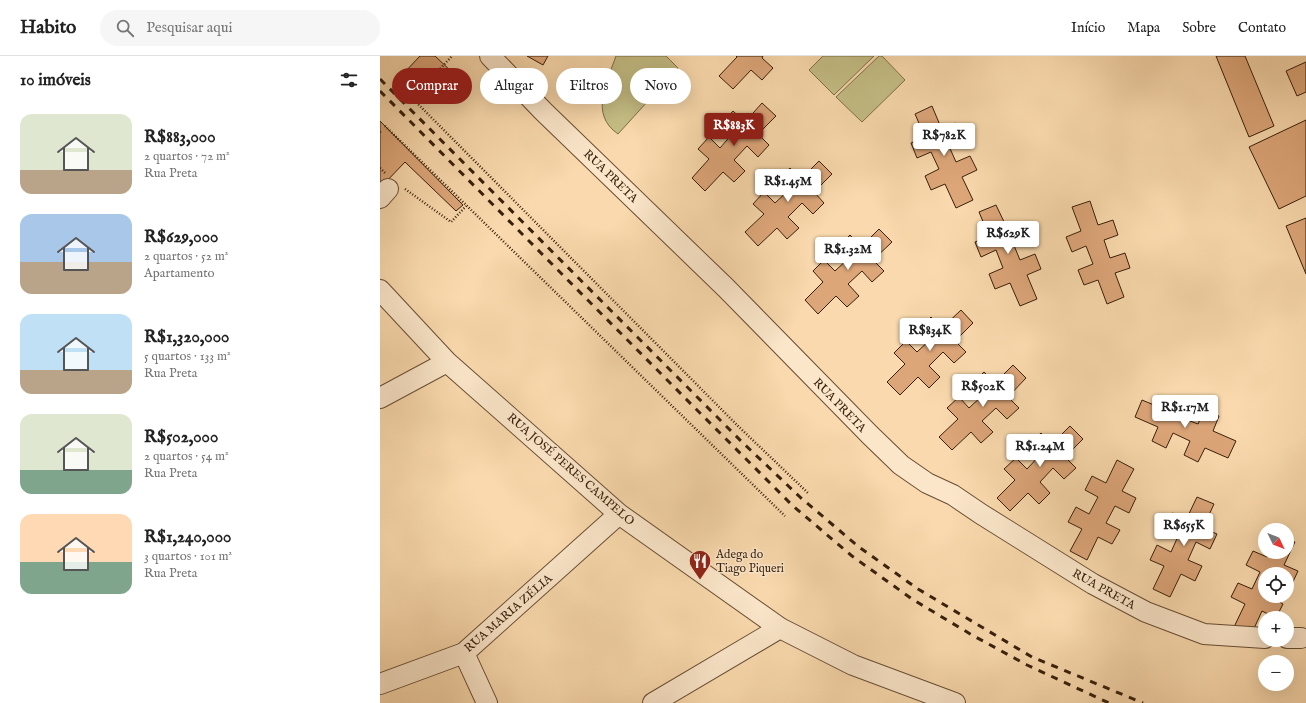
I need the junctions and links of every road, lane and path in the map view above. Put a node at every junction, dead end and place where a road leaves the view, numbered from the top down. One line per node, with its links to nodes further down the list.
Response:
1 (452, 56): 3 (path)
2 (490, 56): 15 (street, RUA PRETA)
3 (441, 68)
4 (418, 104): 11 (path)
5 (385, 126): 7 (path)
6 (390, 191): 7 (path)
7 (466, 206): 13 (path)
8 (380, 290): 9 (street, RUA JOSÉ PERES CAMPELO)
9 (447, 362): 10 (street); 12 (street, RUA JOSÉ PERES CAMPELO)
10 (380, 398)
11 (808, 493)
12 (620, 514): 14 (street, RUA JOSÉ PERES CAMPELO); 16 (street, RUA MARIA ZÉLIA)
13 (785, 516)
14 (780, 628): 19 (street); 20 (street, RUA JOSÉ PERES CAMPELO)
15 (1258, 638)
16 (464, 653): 17 (street, RUA MARIA ZÉLIA); 18 (street)
17 (380, 684)
18 (487, 703)
19 (653, 703)
20 (955, 703)

